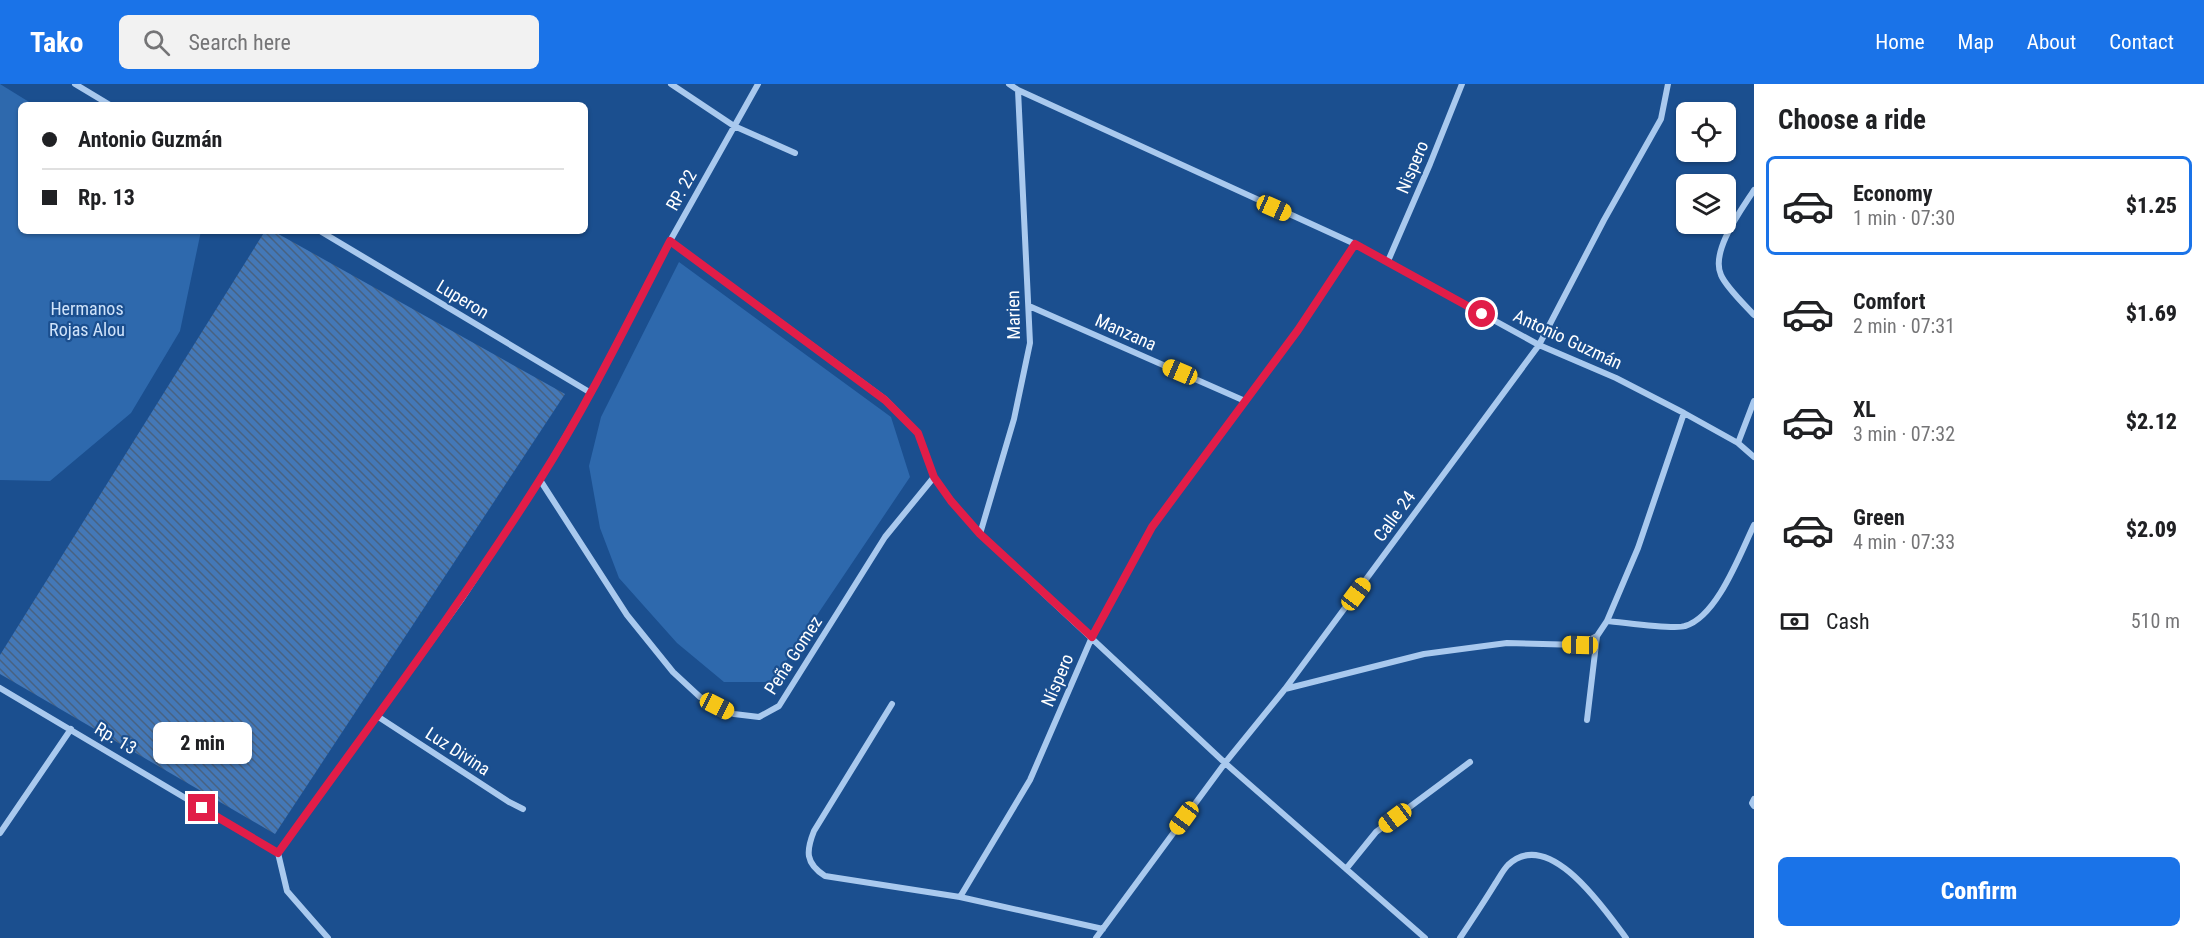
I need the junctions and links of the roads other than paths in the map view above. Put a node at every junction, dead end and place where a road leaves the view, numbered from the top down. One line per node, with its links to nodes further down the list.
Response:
1 (75, 84): 8 (street)
2 (671, 84): 9 (street)
3 (758, 84): 9 (street, RP. 22)
4 (1009, 84): 7 (street, Antonio Guzmán)
5 (1462, 84): 15 (street, Nispero)
6 (1668, 84): 18 (street, Calle 24)
7 (1018, 90): 14 (street, Antonio Guzmán); 16 (street, Marien)
8 (105, 102)
9 (734, 126): 10 (street); 13 (street, RP. 22)
10 (795, 153)
11 (1754, 189): 17 (street)
12 (325, 234): 19 (street, Luperon)
13 (670, 241): 19 (street, RP. 22); 25 (street)
14 (1355, 244): 15 (street, Antonio Guzmán); 20 (street, Níspero)
15 (1388, 261): 18 (street, Antonio Guzmán)
16 (1029, 306): 20 (street, Manzana); 28 (street, Marien)
17 (1754, 315)
18 (1539, 345): 22 (street, Antonio Guzmán); 33 (street, Calle 24)
19 (591, 393): 26 (street, RP. 22)
20 (1245, 401): 31 (street, Níspero)
21 (1754, 401): 23 (street)
22 (1684, 413): 23 (street, Antonio Guzmán); 29 (street)
23 (1738, 443): 24 (street, Antonio Guzmán)
24 (1754, 457)
25 (934, 477): 26 (street, Peña Gomez); 28 (street)
26 (540, 480): 35 (street, RP. 22)
27 (1754, 525): 29 (street)
28 (980, 534): 31 (street)
29 (1607, 621): 30 (street)
30 (1597, 636): 33 (street); 36 (street)
31 (1092, 637): 39 (street); 46 (street, Níspero)
32 (0, 688): 37 (street, Rp. 13)
33 (1285, 689): 39 (street, Calle 24)
34 (892, 704): 46 (street)
35 (377, 716): 42 (street, Luz Divina); 44 (street, RP. 22)
36 (1587, 720)
37 (71, 729): 43 (street); 44 (street, Rp. 13)
38 (1470, 762): 45 (street)
39 (1225, 763): 45 (street); 47 (street, Calle 24)
40 (1754, 799): 41 (street)
41 (1754, 806)
42 (523, 809)
43 (0, 832)
44 (278, 853): 48 (street)
45 (1346, 869): 50 (street)
46 (960, 897): 47 (street)
47 (1103, 928): 49 (street, Calle 24)
48 (327, 938)
49 (1096, 938)
50 (1425, 938)
51 (1460, 938): 52 (street)
52 (1626, 938)

